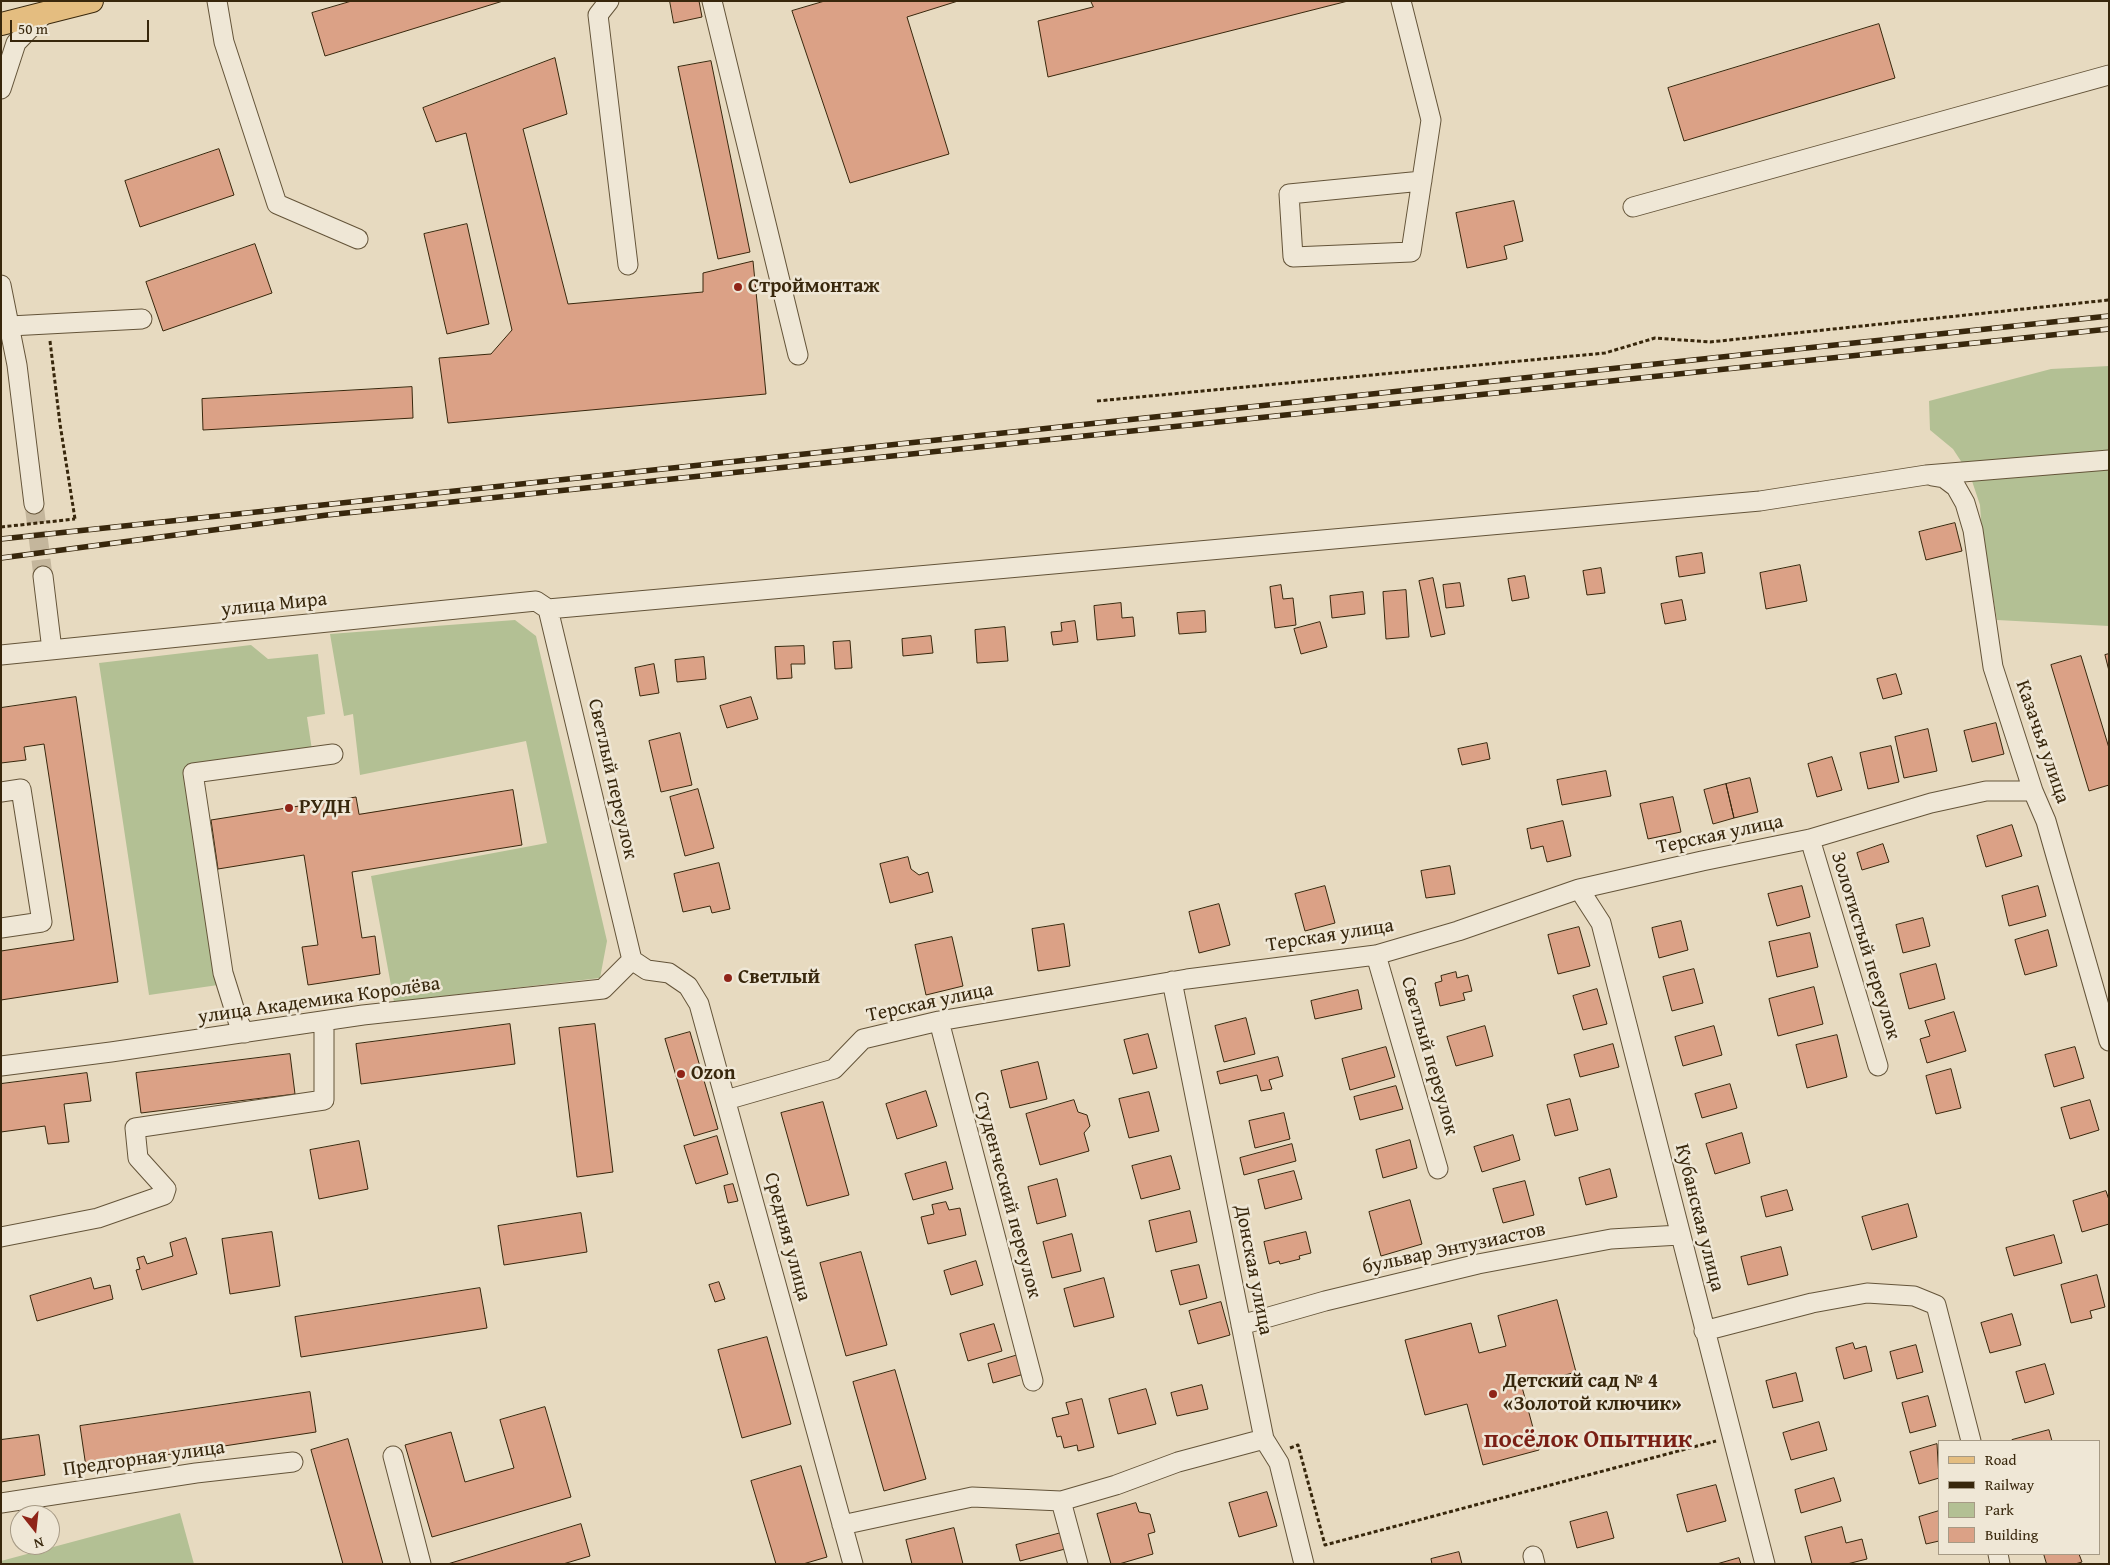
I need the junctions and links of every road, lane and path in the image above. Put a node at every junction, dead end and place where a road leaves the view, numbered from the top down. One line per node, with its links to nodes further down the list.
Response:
1 (92, 1): 6 (main road)
2 (217, 1): 12 (street)
3 (609, 1): 13 (street)
4 (712, 1): 19 (street)
5 (1401, 1): 10 (street)
6 (45, 13): 7 (main road); 9 (street)
7 (1, 24)
8 (2109, 75): 11 (street)
9 (1, 89)
10 (1422, 181): 10 (street)
11 (1633, 207)
12 (358, 239)
13 (628, 265)
14 (1, 285): 18 (street)
15 (2109, 300): 20 (path)
16 (142, 319): 17 (street)
17 (50, 322): 18 (street); 24 (path, bridge)
18 (10, 326): 23 (street)
19 (798, 356)
20 (1097, 400)
21 (2109, 460): 22 (street)
22 (1926, 475): 26 (street); 31 (street, Казачья улица)
23 (34, 504)
24 (1, 527)
25 (43, 576): 27 (street)
26 (548, 610): 27 (street, улица Мира); 36 (street, Светлый переулок)
27 (52, 650): 28 (street, улица Мира)
28 (1, 655)
29 (333, 754): 40 (street)
30 (1, 792): 34 (street)
31 (2033, 792): 32 (street, Терская улица); 41 (street, Казачья улица)
32 (1810, 839): 33 (street, Терская улица); 43 (street, Золотистый переулок)
33 (1579, 889): 35 (street, Терская улица); 46 (street, Кубанская улица)
34 (1, 928)
35 (1376, 955): 37 (street, Терская улица); 45 (street, Светлый переулок)
36 (632, 960): 38 (street, улица Академика Королёва); 44 (street, Средняя улица)
37 (1172, 982): 39 (street, Терская улица); 48 (street, Донская улица)
38 (324, 1021): 40 (street, улица Академика Королёва); 47 (street)
39 (938, 1021): 44 (street, Терская улица); 50 (street, Студенческий переулок)
40 (245, 1033): 42 (street, улица Академика Королёва)
41 (2109, 1040)
42 (1, 1066)
43 (1878, 1066)
44 (726, 1100): 58 (street, Средняя улица)
45 (1438, 1169)
46 (1680, 1235): 48 (street, бульвар Энтузиастов); 49 (street, Кубанская улица)
47 (1, 1237)
48 (1241, 1324): 53 (street, Донская улица)
49 (1704, 1331): 51 (street, Кубанская улица); 52 (street)
50 (1033, 1381)
51 (1732, 1436): 53 (path); 63 (street, Кубанская улица)
52 (1971, 1440)
53 (1268, 1445): 56 (street); 62 (street, Донская улица)
54 (394, 1456): 59 (street)
55 (293, 1462): 57 (street, Предгорная улица)
56 (1061, 1500): 58 (street); 61 (street)
57 (1, 1503)
58 (842, 1525): 60 (street, Средняя улица)
59 (421, 1564)
60 (852, 1564)
61 (1078, 1564)
62 (1304, 1564)
63 (1764, 1564)

